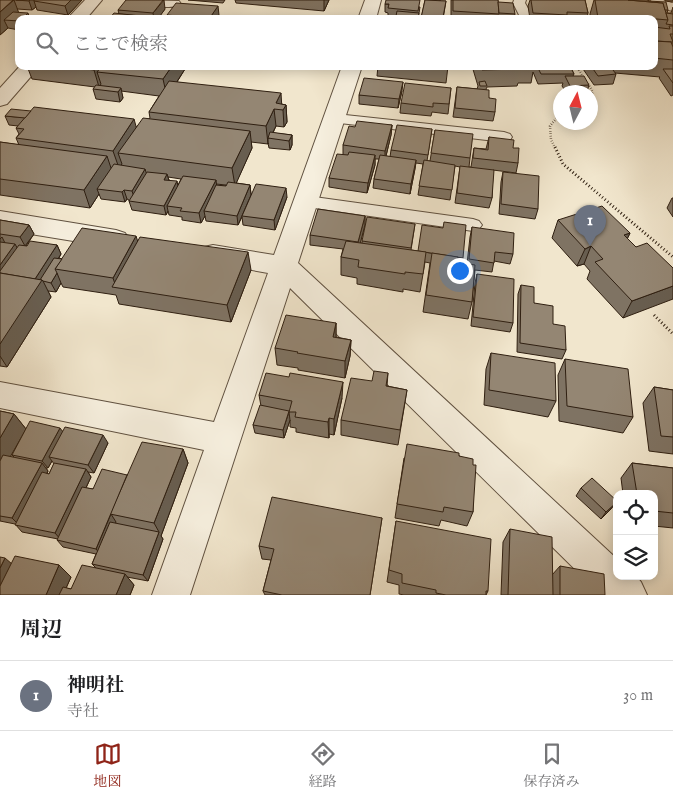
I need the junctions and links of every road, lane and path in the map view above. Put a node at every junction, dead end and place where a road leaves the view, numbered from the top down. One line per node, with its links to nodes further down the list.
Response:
1 (94, 0): 8 (street)
2 (137, 0): 6 (lane)
3 (373, 0): 9 (street)
4 (520, 0): 10 (lane)
5 (657, 0): 7 (lane)
6 (175, 4)
7 (673, 7)
8 (80, 15)
9 (368, 15)
10 (526, 15)
11 (27, 70): 15 (street)
12 (351, 70): 16 (street)
13 (579, 70): 14 (path)
14 (588, 85)
15 (0, 100)
16 (336, 119): 18 (lane); 19 (street)
17 (553, 122): 24 (path)
18 (504, 137)
19 (307, 202): 21 (lane); 25 (street)
20 (0, 220): 22 (street)
21 (473, 225)
22 (137, 242)
23 (186, 250): 25 (street)
24 (673, 257)
25 (284, 266): 29 (street); 31 (street)
26 (654, 316): 27 (path)
27 (673, 334)
28 (0, 395): 29 (street)
29 (225, 439): 30 (street)
30 (171, 595)
31 (628, 595)

